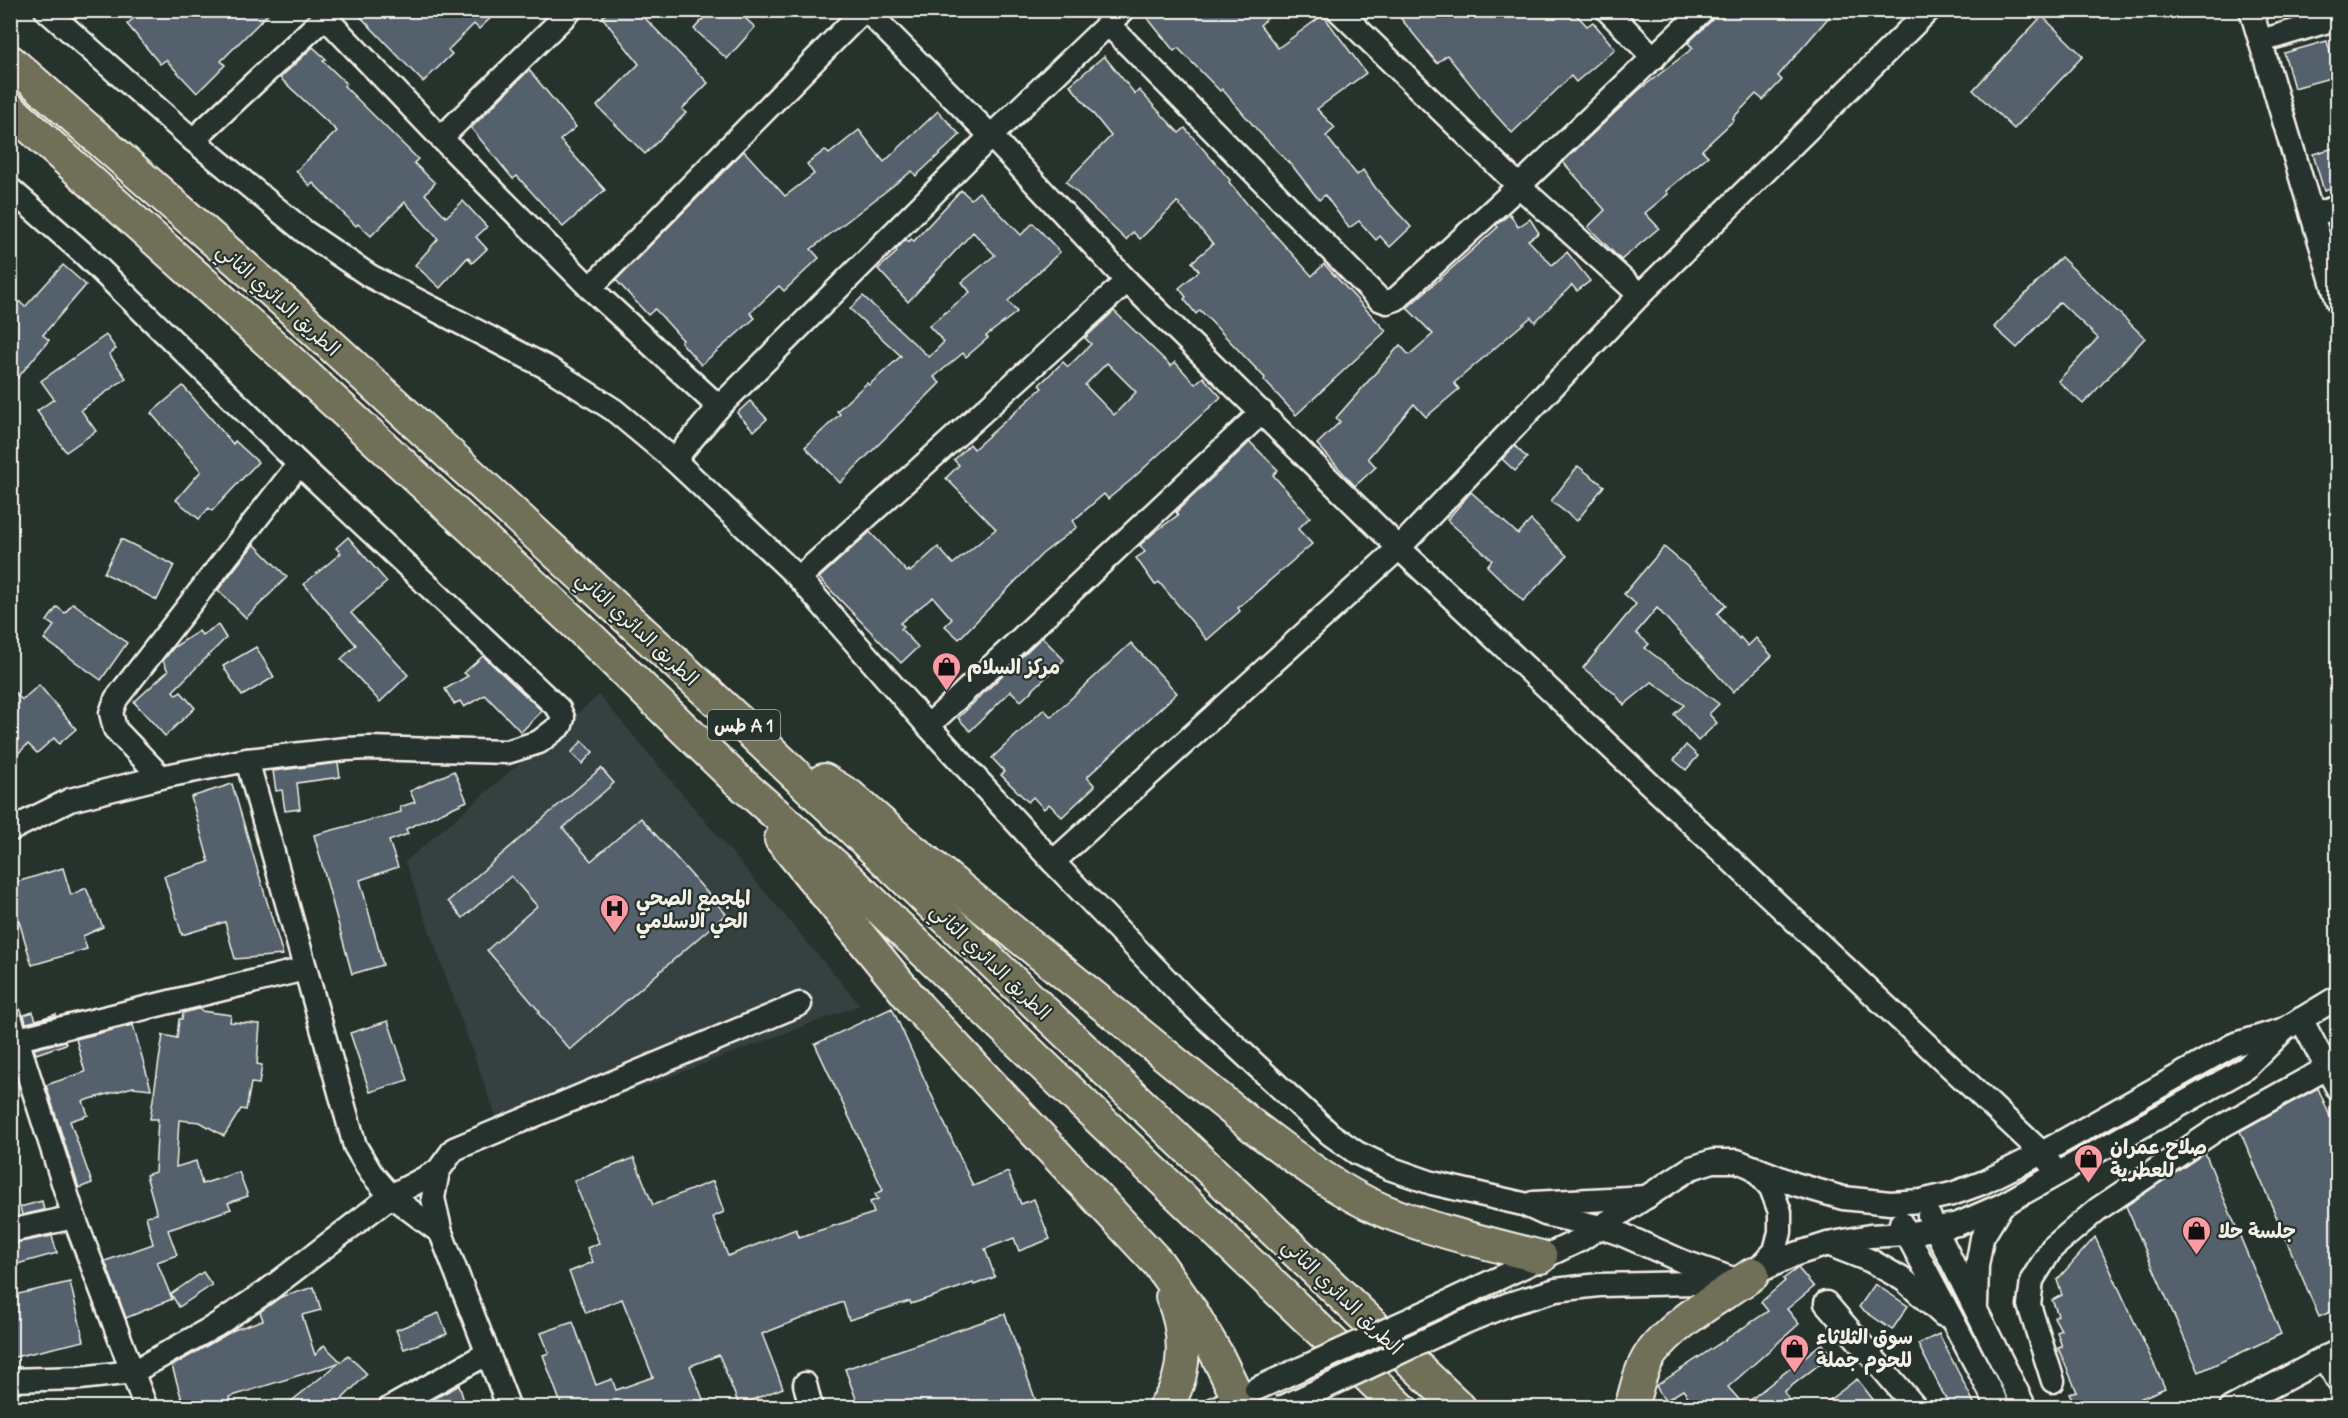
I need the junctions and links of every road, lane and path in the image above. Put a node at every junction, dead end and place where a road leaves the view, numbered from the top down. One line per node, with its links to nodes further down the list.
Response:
1 (45, 10): 18 (street)
2 (571, 10): 17 (street)
3 (865, 10): 16 (street); 24 (street)
4 (1338, 10): 19 (street)
5 (1607, 10): 13 (street)
6 (1703, 10): 13 (street)
7 (1929, 10): 25 (street)
8 (2251, 10): 12 (street)
9 (326, 14): 17 (street); 18 (street)
10 (1116, 17): 16 (street); 19 (street)
11 (2337, 18): 12 (street)
12 (2261, 41): 22 (street)
13 (1654, 58): 19 (street)
14 (10, 61): 34 (highway, الطريق الدائري الثاني / طس A 1)
15 (10, 109): 37 (highway, الطريق الدائري الثاني / طس A 1)
16 (990, 136): 23 (street); 27 (street)
17 (441, 138): 24 (street)
18 (193, 140): 29 (street)
19 (1519, 186): 25 (street)
20 (10, 189): 30 (street)
21 (2337, 207): 22 (street)
22 (2312, 214): 26 (street)
23 (1127, 280): 28 (street); 32 (street)
24 (590, 288): 27 (street)
25 (1640, 295): 31 (street)
26 (2337, 302)
27 (719, 407): 29 (street)
28 (1262, 412): 31 (street); 33 (street)
29 (674, 460): 32 (street)
30 (299, 464): 35 (street); 36 (street)
31 (1399, 549): 39 (street); 48 (street)
32 (799, 578): 33 (street)
33 (928, 726): 39 (street)
34 (755, 736): 66 (highway); 87 (highway, الطريق الدائري الثاني / طس A 1)
35 (247, 760): 36 (street); 40 (street)
36 (161, 777): 38 (street)
37 (735, 778): 67 (highway); 86 (highway, الطريق الدائري الثاني / طس A 1)
38 (10, 830)
39 (1053, 862): 56 (street)
40 (305, 969): 45 (street); 52 (street)
41 (2337, 997): 44 (street)
42 (800, 1004): 50 (street)
43 (10, 1017): 45 (street)
44 (2293, 1024): 46 (street); 48 (street); 51 (street)
45 (14, 1041): 59 (street)
46 (2327, 1068): 47 (street); 76 (street)
47 (2337, 1089)
48 (2042, 1153): 51 (street); 54 (street)
49 (1755, 1170): 53 (street); 55 (street); 68 (street)
50 (438, 1172): 52 (street); 63 (street)
51 (2057, 1173): 57 (street)
52 (391, 1196): 63 (street); 74 (street)
53 (1648, 1197): 56 (street); 60 (street)
54 (1921, 1201): 55 (street); 61 (street)
55 (1890, 1203): 64 (street)
56 (1523, 1204): 58 (street)
57 (2002, 1205): 61 (street); 70 (street)
58 (1545, 1214): 60 (street); 66 (street)
59 (74, 1217): 62 (street); 74 (street)
60 (1601, 1227): 66 (street); 68 (street)
61 (1936, 1229): 64 (street); 70 (street)
62 (10, 1231)
63 (441, 1233): 72 (street)
64 (1906, 1234): 65 (street); 71 (street)
65 (1828, 1244): 68 (street); 71 (street)
66 (1544, 1256): 79 (street, bridge)
67 (1158, 1263): 79 (highway); 84 (highway)
68 (1743, 1277): 85 (street, bridge); 88 (highway)
69 (1826, 1303): 89 (street)
70 (1976, 1308): 91 (street)
71 (1953, 1323): 90 (street)
72 (488, 1353): 81 (street); 82 (street)
73 (2331, 1354): 77 (street); 92 (street)
74 (133, 1372): 75 (street); 80 (street)
75 (10, 1380)
76 (2053, 1381)
77 (2337, 1381)
78 (805, 1384): 83 (street)
79 (1238, 1400)
80 (146, 1407)
81 (390, 1407)
82 (509, 1407)
83 (811, 1407)
84 (1164, 1407)
85 (1281, 1407)
86 (1401, 1407)
87 (1460, 1407)
88 (1631, 1407)
89 (1916, 1407)
90 (1999, 1407)
91 (2025, 1407)
92 (2231, 1407)

